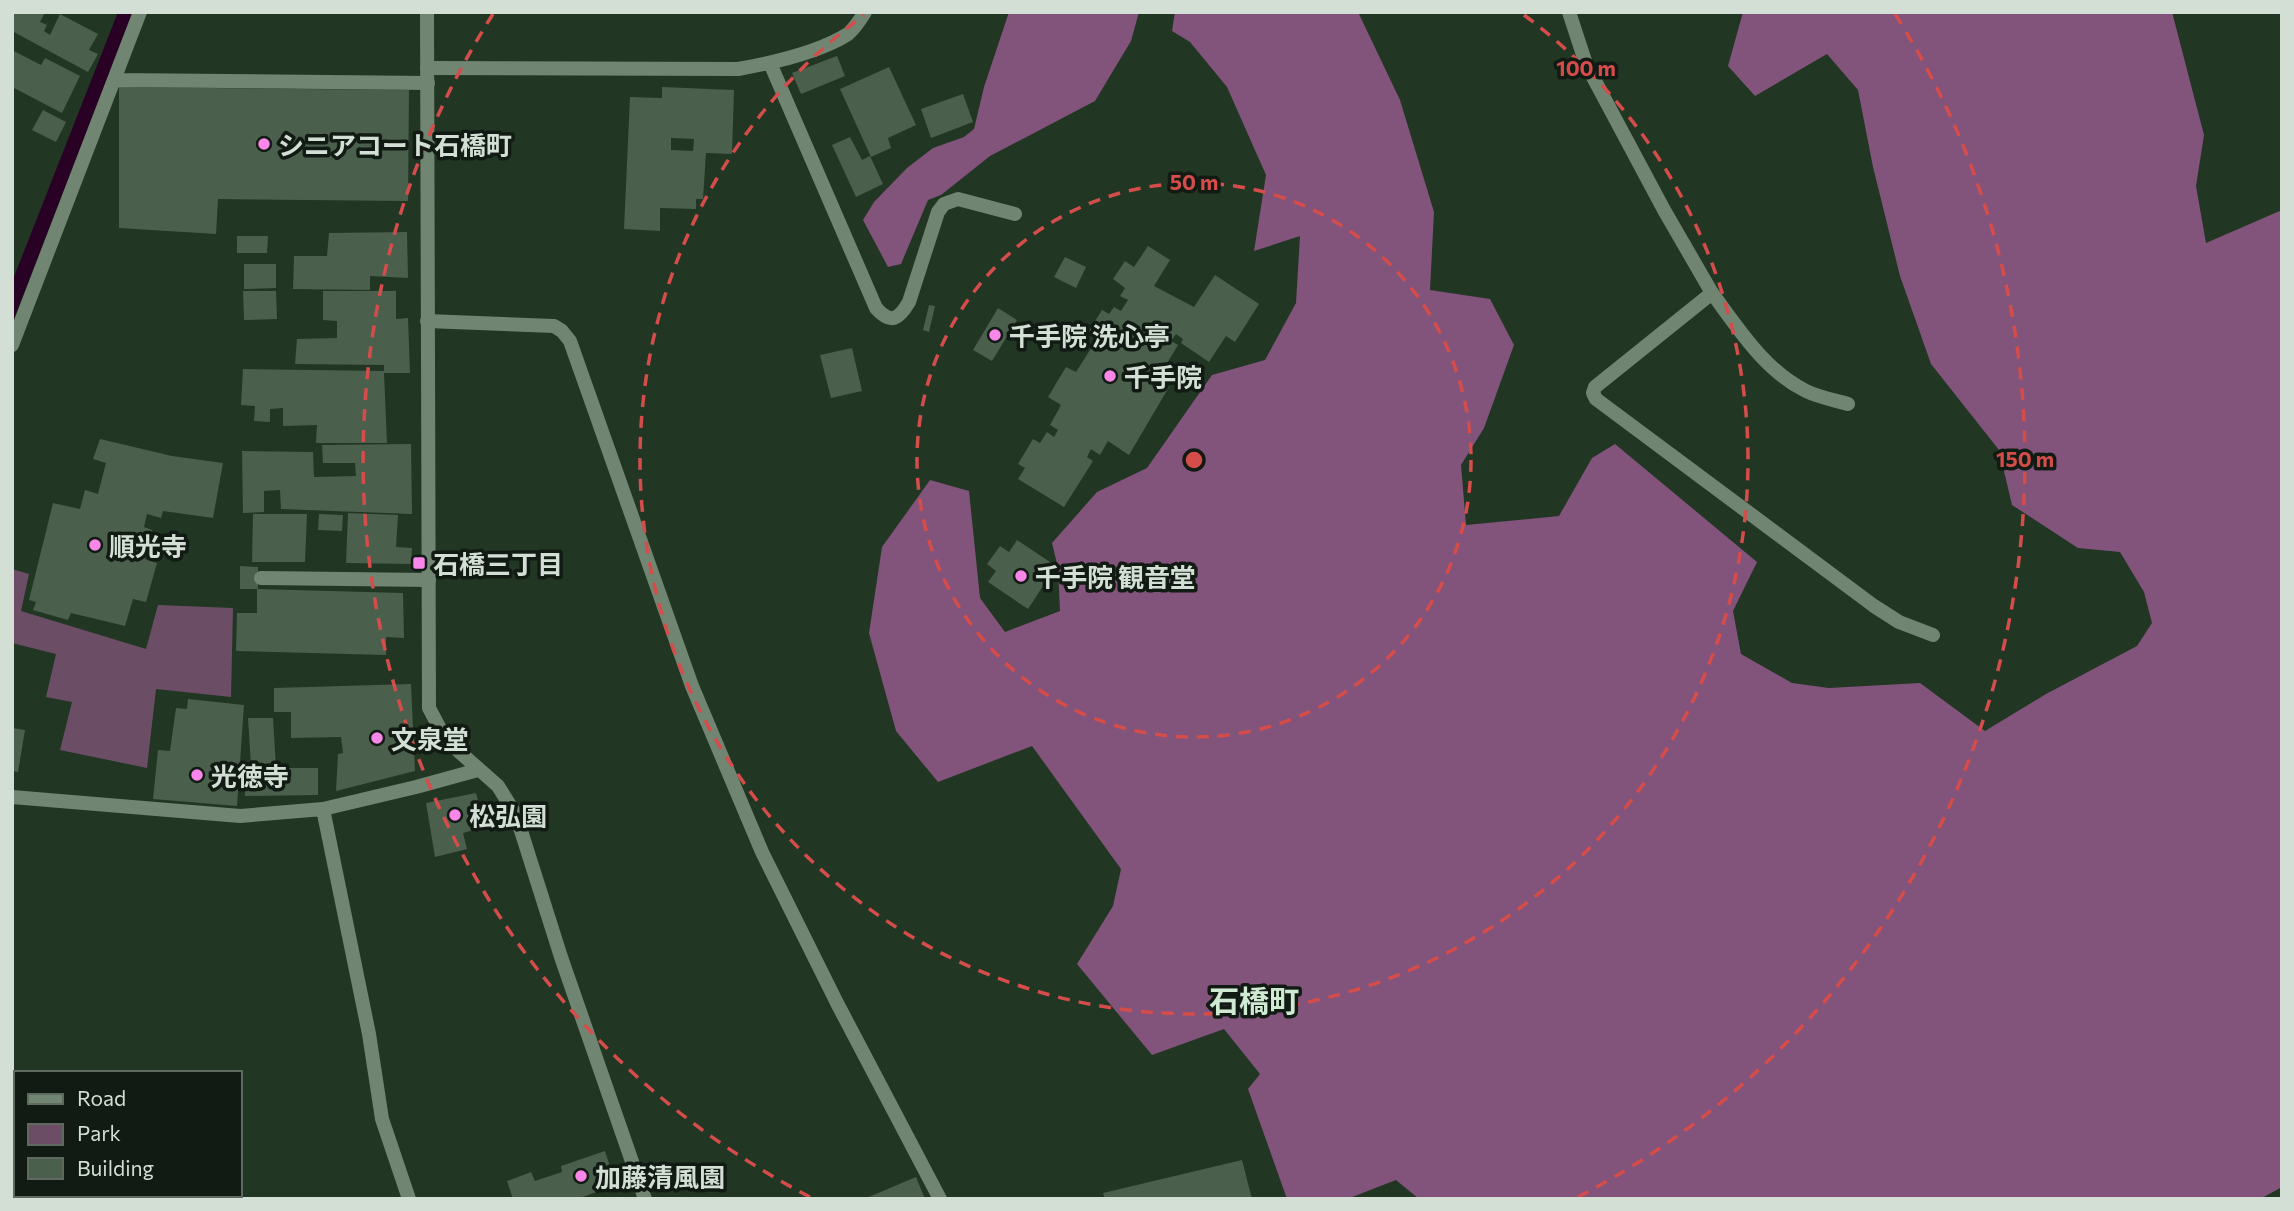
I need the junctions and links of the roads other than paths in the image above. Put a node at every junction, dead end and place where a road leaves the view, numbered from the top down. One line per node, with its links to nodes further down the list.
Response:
1 (140, 12): 7 (street)
2 (427, 12): 6 (street)
3 (865, 12): 5 (street)
4 (1569, 12): 9 (street)
5 (770, 63): 6 (street); 8 (street)
6 (427, 76): 7 (street); 10 (street)
7 (114, 80): 11 (street)
8 (1015, 214)
9 (1712, 293): 12 (street); 15 (street)
10 (427, 321): 14 (street); 21 (street)
11 (12, 345)
12 (1848, 404)
13 (261, 578): 14 (street)
14 (429, 580): 16 (street)
15 (1933, 635)
16 (478, 770): 18 (street); 20 (street)
17 (12, 797): 18 (street)
18 (323, 809): 19 (street)
19 (410, 1199)
20 (645, 1199)
21 (940, 1199)

